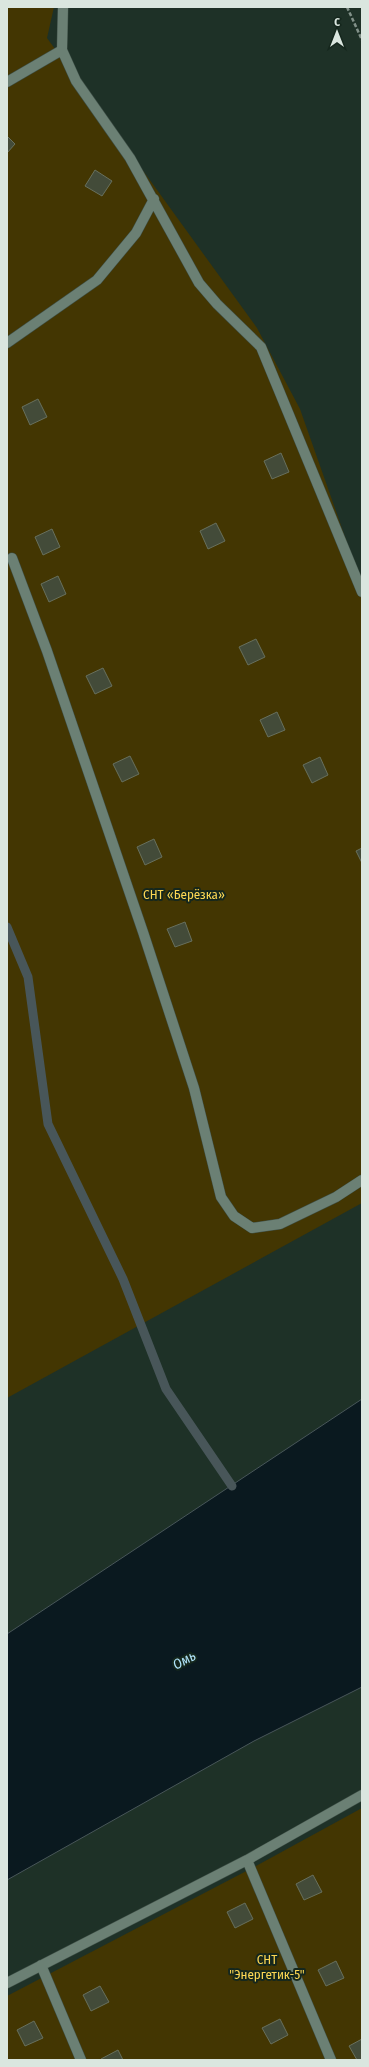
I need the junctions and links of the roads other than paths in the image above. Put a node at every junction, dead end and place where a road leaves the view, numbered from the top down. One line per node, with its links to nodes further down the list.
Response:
1 (62, 7): 2 (lane)
2 (62, 50): 3 (lane); 4 (lane)
3 (7, 82)
4 (154, 199): 5 (lane); 7 (lane)
5 (7, 344)
6 (12, 558): 8 (lane)
7 (362, 592)
8 (362, 1180)
9 (362, 1795): 10 (lane)
10 (247, 1860): 11 (lane); 14 (lane)
11 (41, 1965): 12 (lane); 13 (lane)
12 (7, 1984)
13 (81, 2060)
14 (331, 2060)

